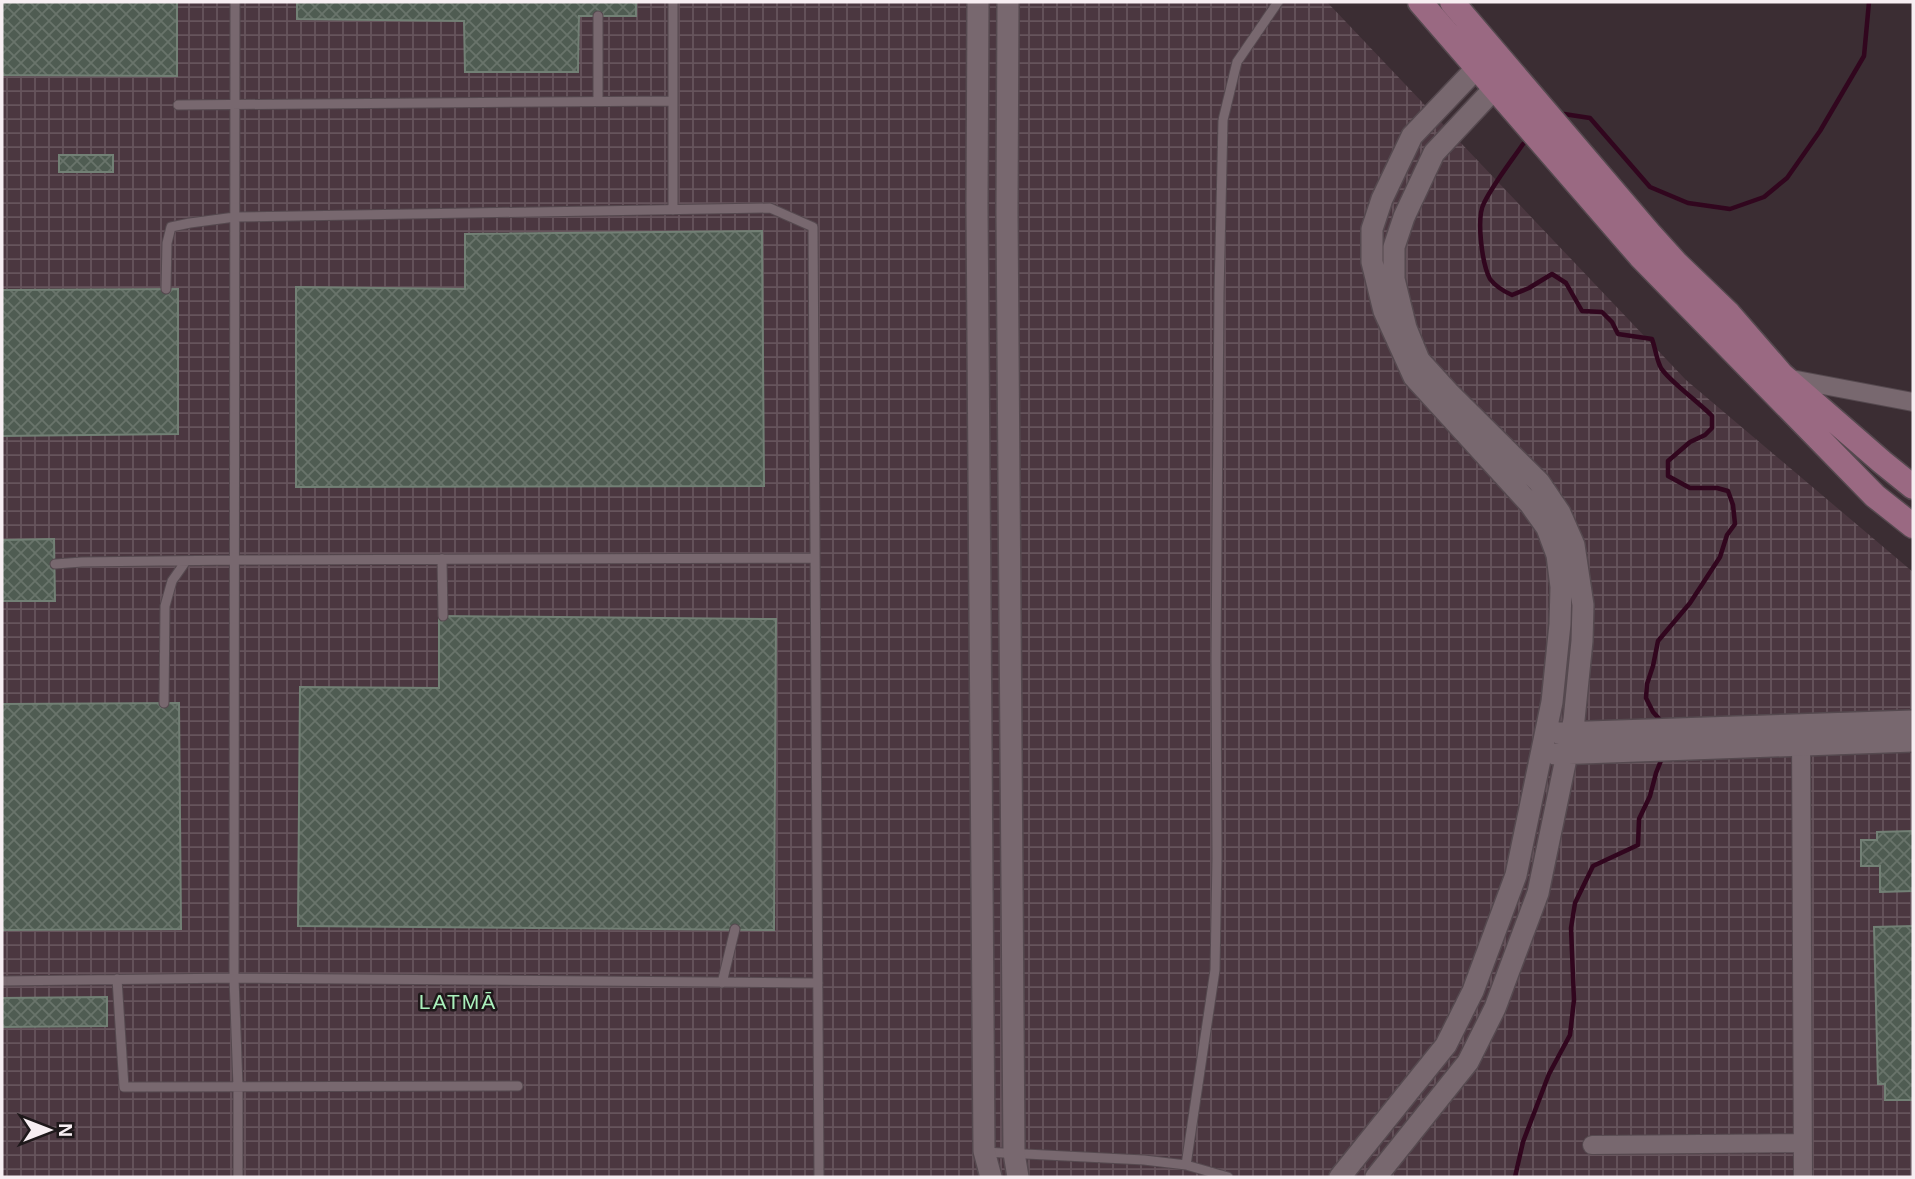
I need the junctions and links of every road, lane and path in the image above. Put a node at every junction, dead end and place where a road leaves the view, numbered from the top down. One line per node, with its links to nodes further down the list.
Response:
1 (235, 2): 14 (lane)
2 (673, 2): 11 (lane)
3 (978, 2): 45 (street)
4 (1008, 2): 46 (street)
5 (1278, 2): 47 (lane)
6 (1420, 2): 9 (main road)
7 (1452, 2): 9 (main road)
8 (598, 16): 12 (lane)
9 (1485, 59): 10 (main road); 34 (street)
10 (1503, 79): 15 (main road); 33 (street)
11 (672, 100): 12 (lane); 16 (lane)
12 (598, 102): 14 (lane)
13 (178, 105): 14 (lane)
14 (235, 106): 17 (lane)
15 (1560, 145): 19 (main road); 22 (main road)
16 (673, 210): 17 (lane); 23 (lane)
17 (235, 217): 18 (lane); 25 (lane)
18 (166, 289)
19 (1785, 378): 20 (street); 21 (main road)
20 (1913, 402)
21 (1913, 487)
22 (1913, 526)
23 (815, 558): 24 (lane); 40 (lane)
24 (442, 559): 25 (lane); 28 (lane)
25 (235, 560): 26 (lane); 36 (lane)
26 (186, 561): 27 (lane); 29 (lane)
27 (55, 564)
28 (443, 616)
29 (164, 703)
30 (1913, 721): 31 (street)
31 (1801, 735): 32 (street); 33 (street); 43 (street)
32 (1913, 741)
33 (1569, 743): 34 (street); 55 (street)
34 (1544, 744): 54 (street)
35 (735, 929): 39 (lane)
36 (234, 978): 37 (lane); 39 (lane); 41 (lane)
37 (117, 979): 38 (lane); 41 (lane)
38 (2, 981)
39 (722, 983): 40 (lane)
40 (818, 983): 49 (lane)
41 (238, 1086): 42 (lane); 48 (lane)
42 (518, 1086)
43 (1803, 1143): 44 (street); 56 (street)
44 (1592, 1145)
45 (984, 1152): 46 (lane); 50 (lane); 51 (street)
46 (1014, 1153): 47 (lane); 52 (street)
47 (1186, 1165): 53 (lane)
48 (238, 1177)
49 (819, 1177)
50 (984, 1177)
51 (991, 1177)
52 (1018, 1177)
53 (1228, 1177)
54 (1340, 1177)
55 (1376, 1177)
56 (1803, 1177)

